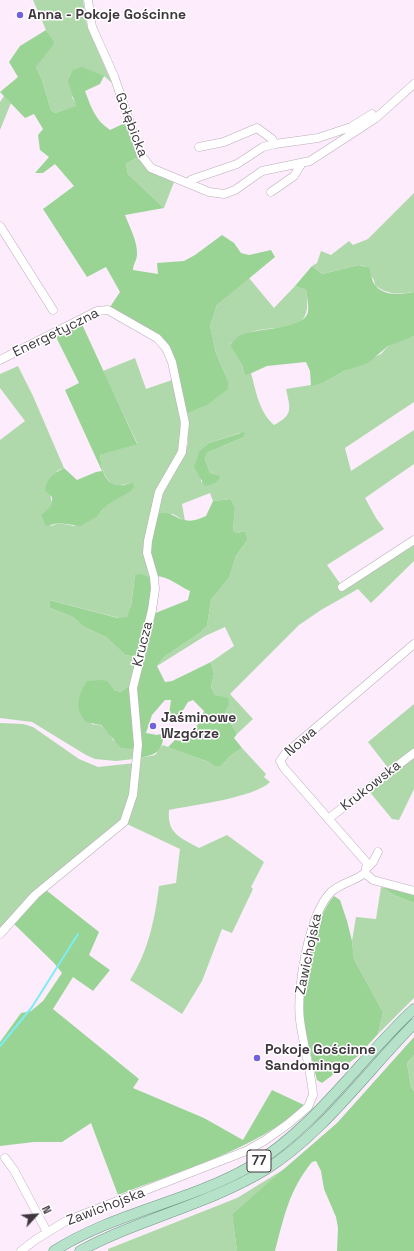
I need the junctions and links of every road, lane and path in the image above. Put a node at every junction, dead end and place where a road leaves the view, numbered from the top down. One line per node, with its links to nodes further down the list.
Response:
1 (88, 0): 7 (street, Gołębicka)
2 (414, 84): 3 (street, Gołębicka)
3 (397, 100): 4 (street); 6 (street, Gołębicka)
4 (275, 144): 5 (street); 7 (street)
5 (199, 147)
6 (302, 163): 7 (street, Gołębicka); 8 (street)
7 (189, 184)
8 (271, 192)
9 (0, 226): 10 (street)
10 (53, 310)
11 (133, 325): 12 (street, Energetyczna); 21 (street, Krucza)
12 (0, 360)
13 (414, 540): 14 (street)
14 (342, 587)
15 (414, 644): 17 (street, Nowa)
16 (414, 753): 17 (street, Krukowska)
17 (328, 819): 19 (street, Nowa)
18 (378, 852): 19 (street)
19 (367, 870): 20 (street); 25 (street, Zawichojska)
20 (414, 891)
21 (0, 934)
22 (414, 1009): 27 (main road, 77)
23 (414, 1024): 28 (main road, 77)
24 (5, 1158): 25 (street)
25 (47, 1232): 26 (street, Zawichojska)
26 (21, 1251)
27 (54, 1251)
28 (80, 1251)

